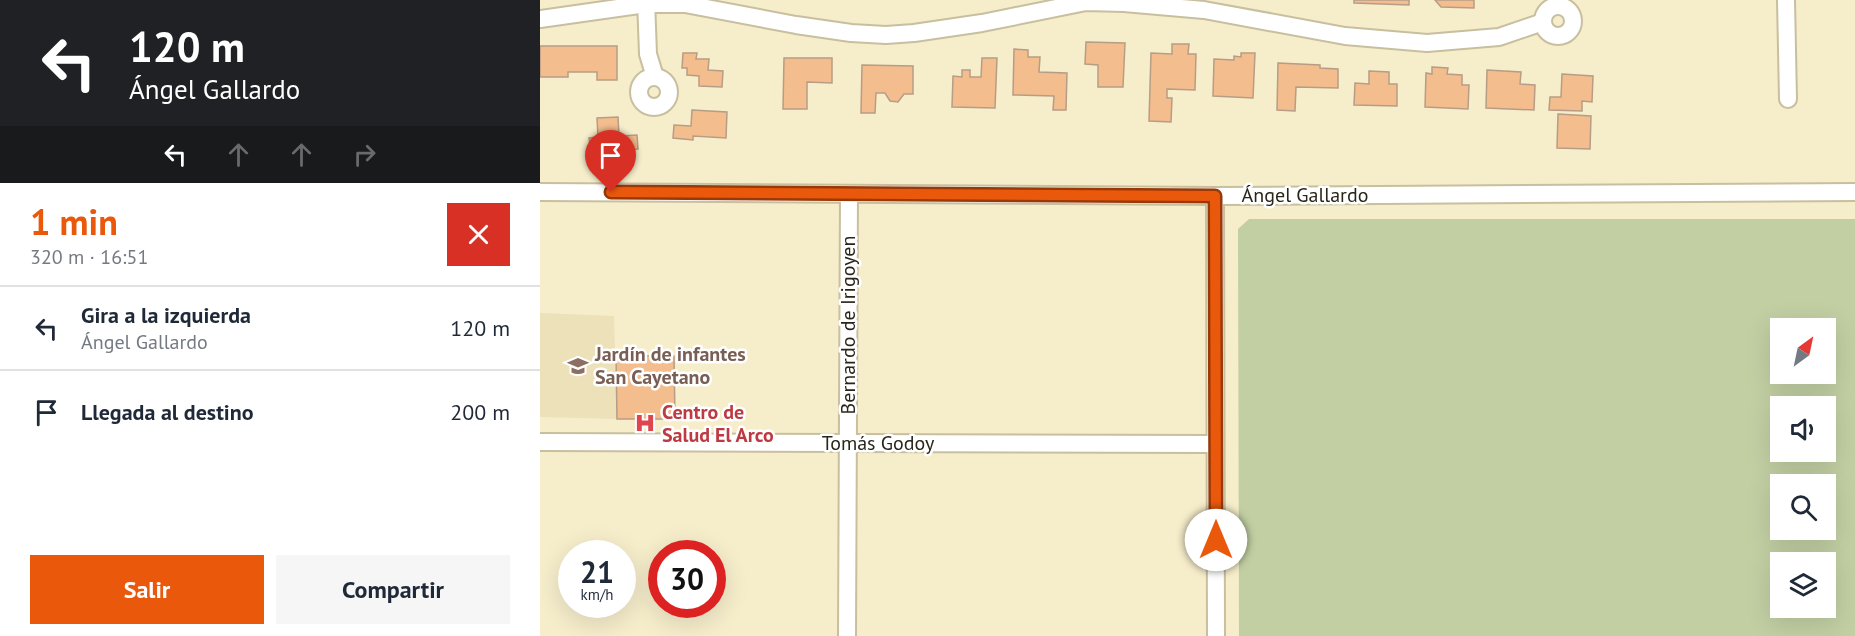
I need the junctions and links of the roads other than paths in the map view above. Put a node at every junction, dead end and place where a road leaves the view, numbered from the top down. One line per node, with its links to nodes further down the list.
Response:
1 (1786, 0): 6 (street)
2 (646, 2): 3 (street); 4 (street); 5 (street)
3 (540, 19)
4 (1543, 22)
5 (655, 77)
6 (1788, 99)
7 (540, 192): 9 (street, Ángel Gallardo)
8 (1855, 192): 10 (street, Ángel Gallardo)
9 (849, 194): 10 (street, Ángel Gallardo); 12 (street, Bernardo de Irigoyen)
10 (1215, 196): 13 (street)
11 (540, 442): 12 (street, Tomás Godoy)
12 (848, 443): 13 (street, Tomás Godoy); 14 (street, Bernardo de Irigoyen)
13 (1215, 444): 15 (street)
14 (847, 636)
15 (1216, 636)

